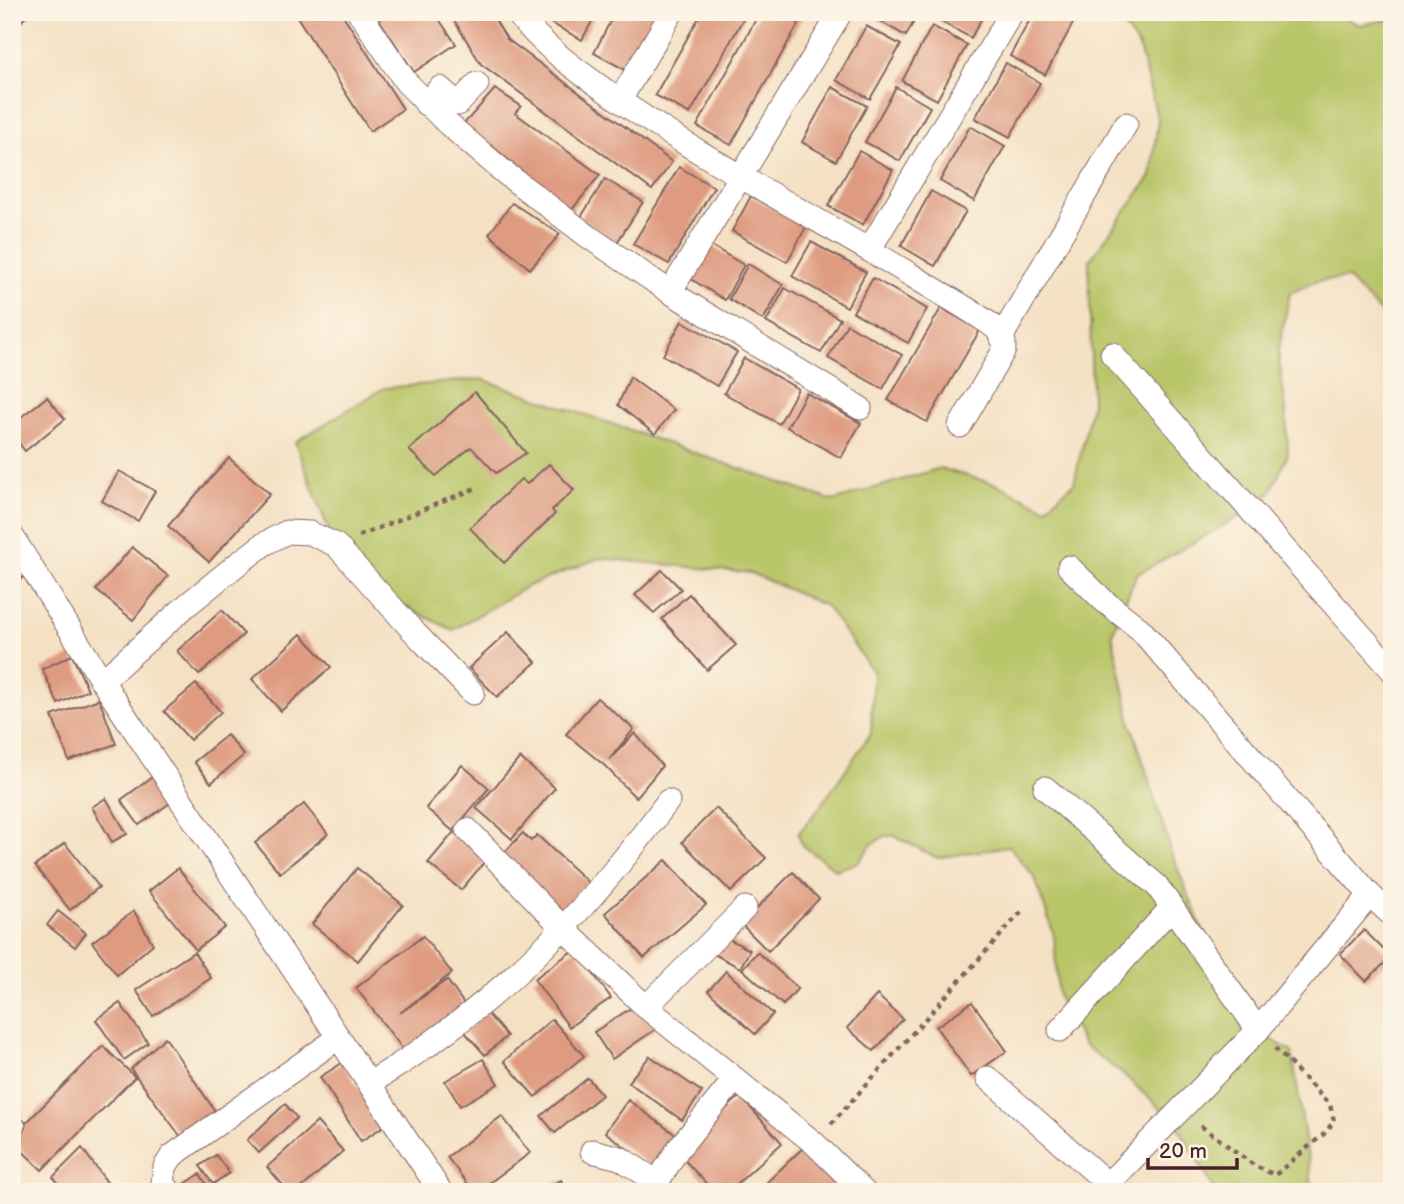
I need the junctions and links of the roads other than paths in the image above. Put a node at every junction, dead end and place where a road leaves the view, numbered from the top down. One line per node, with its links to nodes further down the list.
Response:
1 (359, 12): 8 (street)
2 (516, 12): 7 (street)
3 (672, 12): 7 (street)
4 (841, 12): 10 (street)
5 (1012, 12): 11 (street)
6 (477, 83): 8 (street)
7 (620, 100): 10 (street)
8 (426, 103): 12 (street)
9 (1126, 124): 13 (street)
10 (738, 177): 11 (street); 12 (street)
11 (869, 250): 13 (street)
12 (670, 292): 15 (street)
13 (1002, 336): 16 (street)
14 (1112, 354): 19 (street)
15 (860, 408)
16 (960, 426)
17 (12, 536): 20 (street)
18 (1069, 567): 25 (street)
19 (1392, 670)
20 (102, 681): 21 (street); 33 (street)
21 (474, 693)
22 (1045, 788): 26 (street)
23 (668, 801): 29 (street)
24 (468, 830): 29 (street)
25 (1370, 895): 28 (street); 32 (street)
26 (1172, 907): 31 (street); 32 (street)
27 (745, 908): 30 (street)
28 (1392, 915)
29 (564, 929): 30 (street); 36 (street)
30 (646, 1007): 35 (street)
31 (1060, 1030)
32 (1258, 1030): 39 (street)
33 (338, 1038): 36 (street); 40 (street)
34 (988, 1078): 39 (street)
35 (735, 1079): 38 (street); 42 (street)
36 (370, 1083): 41 (street)
37 (592, 1151): 38 (street)
38 (654, 1187)
39 (1113, 1188)
40 (170, 1192)
41 (441, 1192)
42 (864, 1192)

